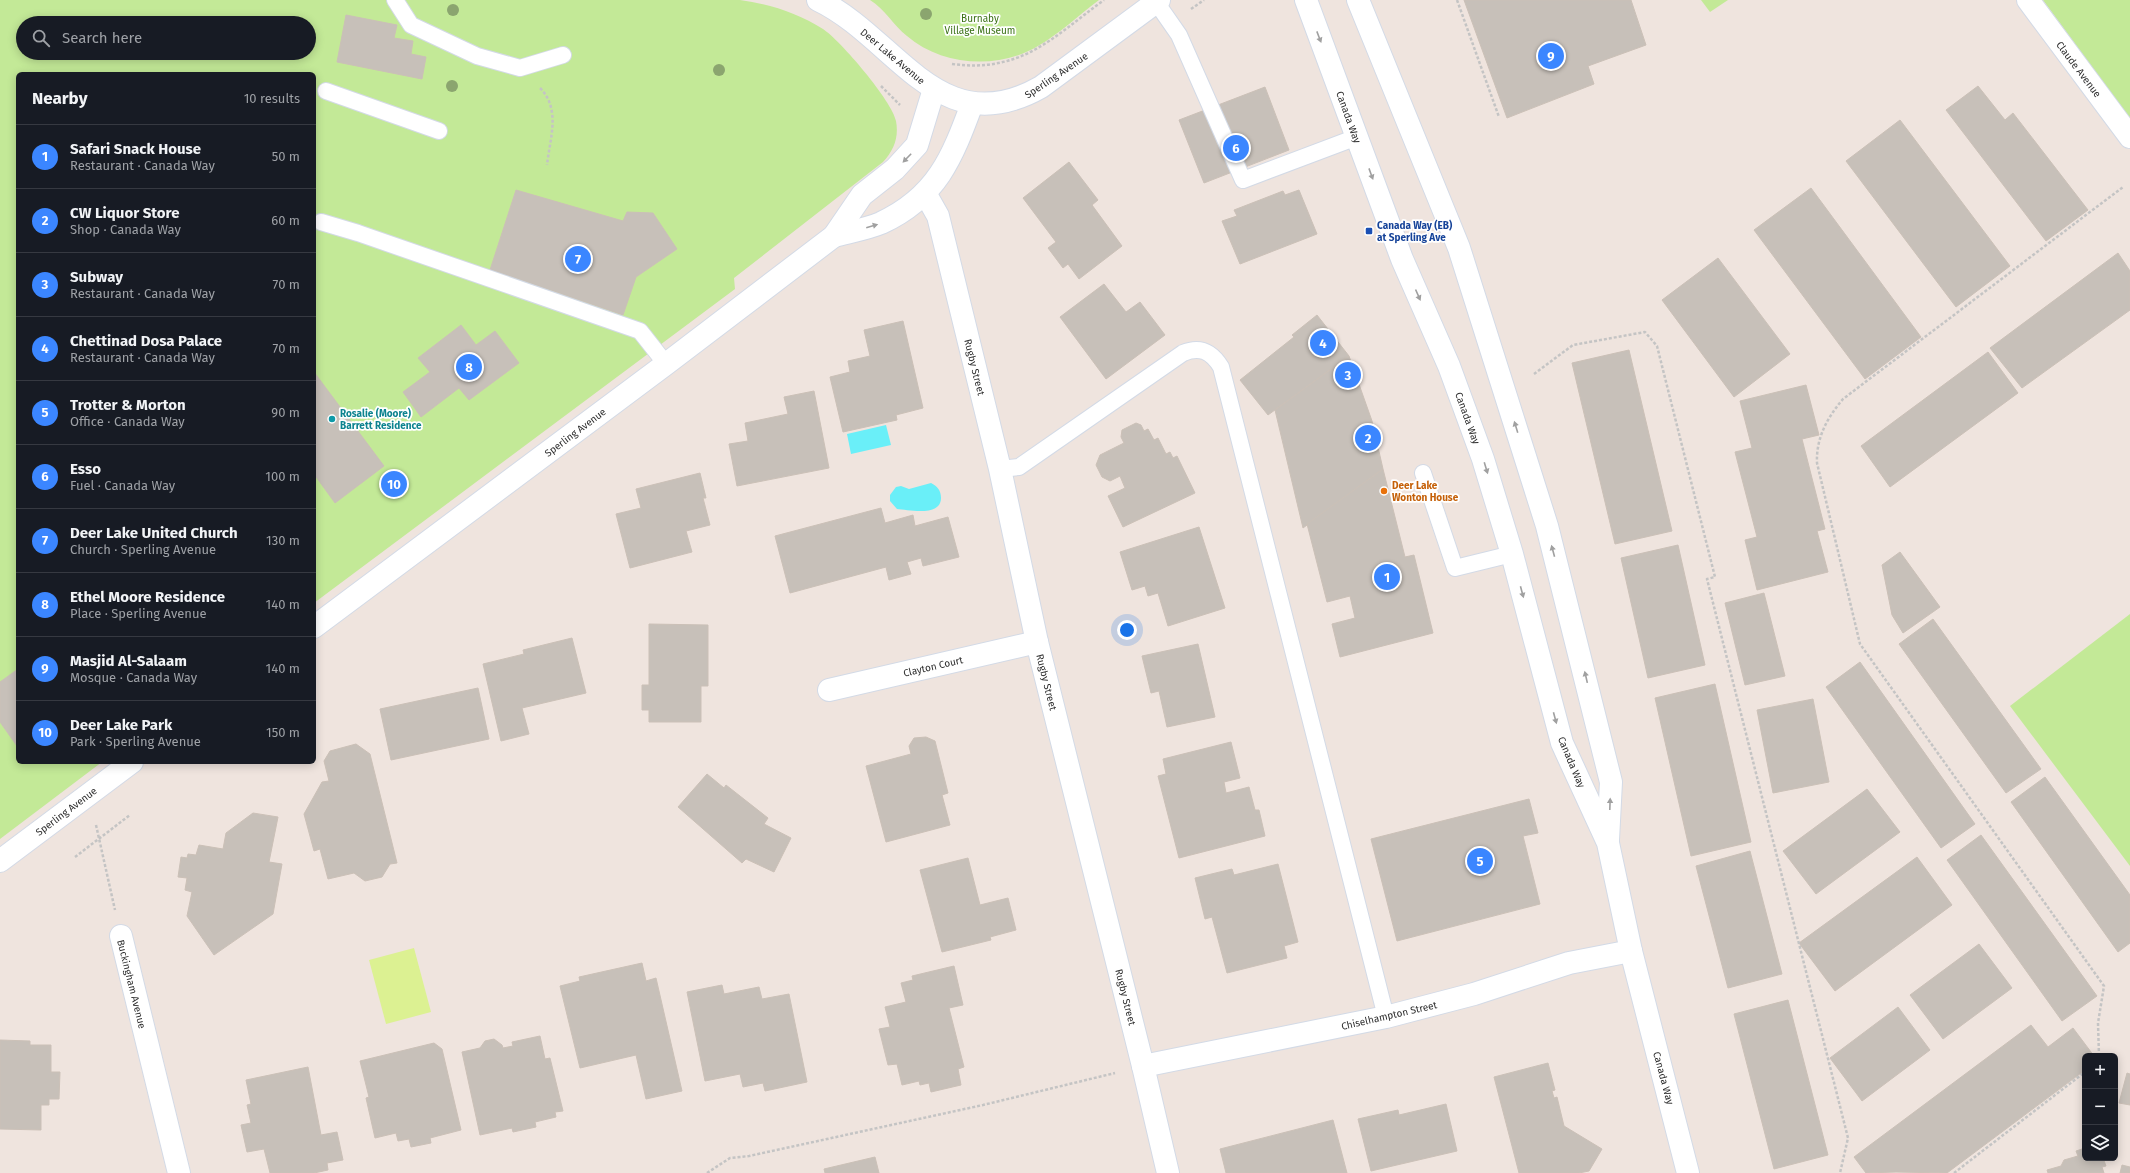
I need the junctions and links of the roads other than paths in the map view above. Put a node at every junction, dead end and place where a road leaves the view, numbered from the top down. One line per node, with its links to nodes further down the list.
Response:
1 (395, 0): 7 (lane)
2 (1306, 0): 12 (street, Canada Way, one-way to 12)
3 (1358, 0): 25 (street, Canada Way, one-way to 3)
4 (2028, 0): 13 (street, Claude Avenue)
5 (822, 1): 8 (street, Deer Lake Avenue)
6 (1158, 1): 10 (street, Sperling Avenue); 12 (lane)
7 (563, 55)
8 (934, 89): 10 (street, Deer Lake Avenue); 16 (street, Sperling Avenue, one-way to 16)
9 (326, 91): 11 (lane)
10 (972, 104): 14 (street, Sperling Avenue)
11 (439, 131)
12 (1357, 137): 20 (street, Canada Way, one-way to 20)
13 (2130, 137)
14 (925, 193): 16 (street, Sperling Avenue, one-way to 14); 18 (street, Rugby Street)
15 (321, 222): 17 (lane)
16 (834, 236): 17 (street, Sperling Avenue)
17 (666, 364): 21 (street, Sperling Avenue)
18 (1000, 469): 22 (street, Rugby Street); 29 (lane)
19 (1423, 473): 20 (lane)
20 (1512, 554): 25 (street, Canada Way, one-way to 25)
21 (316, 625)
22 (1037, 642): 23 (street, Clayton Court); 30 (street, Rugby Street)
23 (829, 690)
24 (129, 764): 26 (street, Sperling Avenue)
25 (1608, 843): 28 (street, Canada Way)
26 (0, 861)
27 (121, 936): 31 (street, Buckingham Avenue)
28 (1631, 951): 29 (street, Chiselhampton Street); 33 (street, Canada Way)
29 (1386, 1017): 30 (street, Chiselhampton Street)
30 (1143, 1066): 32 (street, Rugby Street)
31 (179, 1173)
32 (1168, 1173)
33 (1688, 1173)

